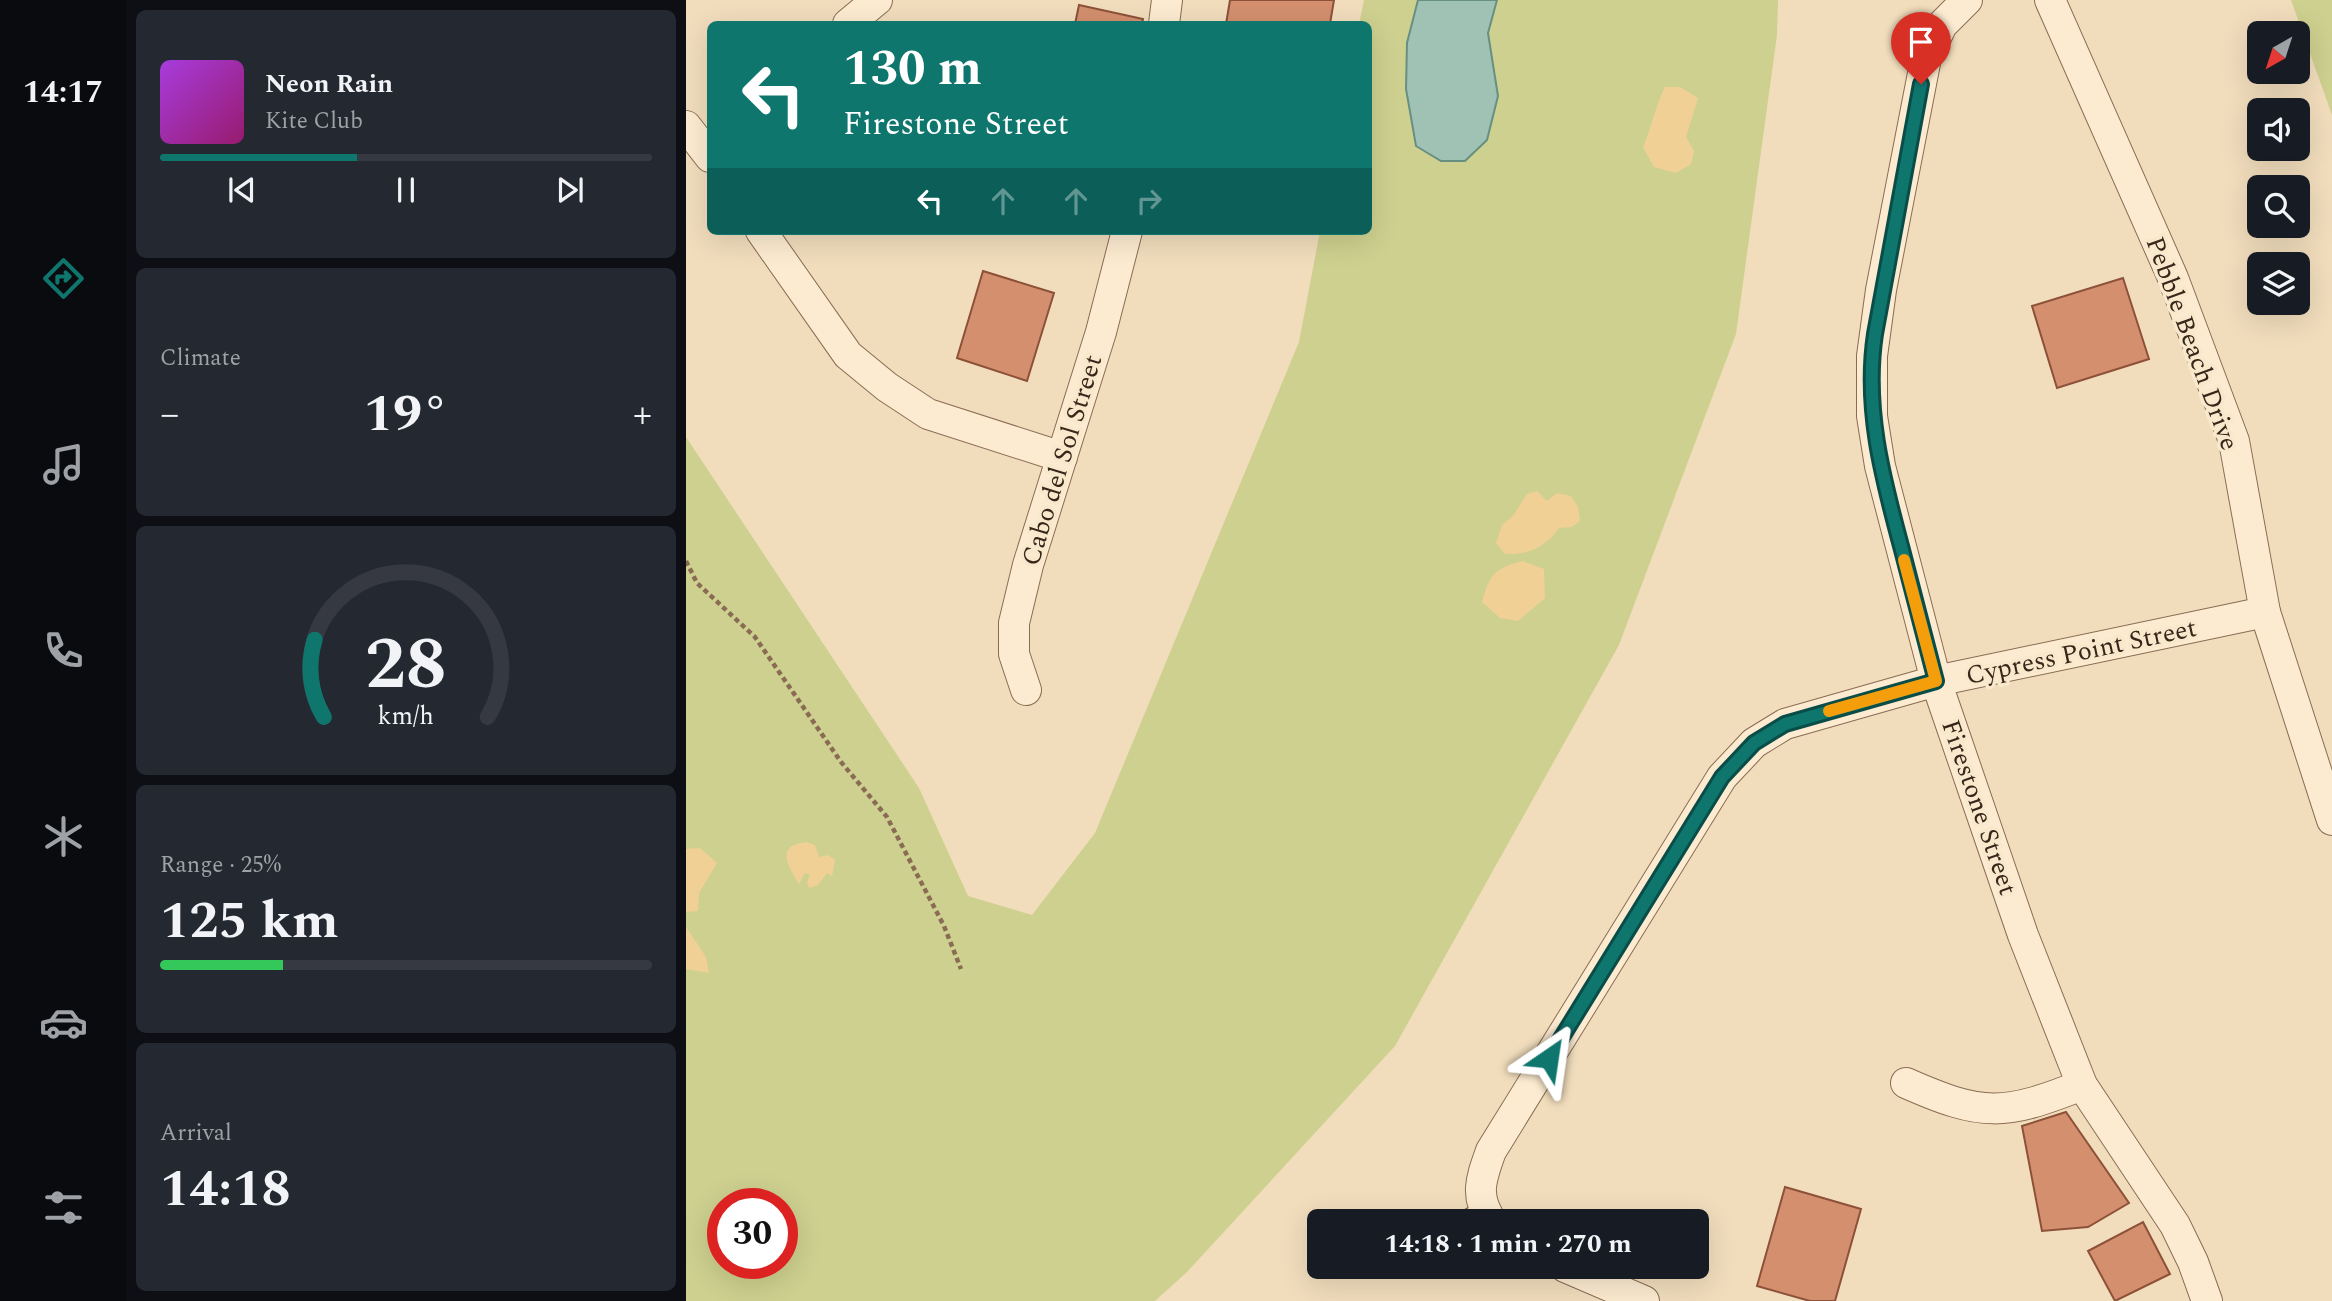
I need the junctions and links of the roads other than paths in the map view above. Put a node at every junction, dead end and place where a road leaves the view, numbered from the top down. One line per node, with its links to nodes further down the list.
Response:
1 (877, 0): 5 (street)
2 (1167, 0): 6 (street)
3 (1966, 0): 11 (street, Firestone Street)
4 (2050, 0): 10 (street, Pebble Beach Drive)
5 (852, 21)
6 (1164, 21)
7 (764, 235): 9 (street)
8 (1126, 235): 9 (street, Cabo del Sol Street)
9 (1062, 457): 12 (street, Cabo del Sol Street)
10 (2265, 612): 11 (street, Cypress Point Street); 13 (street, Pebble Beach Drive)
11 (1936, 681): 15 (street, Firestone Street); 16 (street, Cypress Point Street)
12 (1026, 690)
13 (2332, 820)
14 (1906, 1083): 15 (street)
15 (2082, 1085): 19 (street, Firestone Street)
16 (1478, 1209)
17 (1593, 1279): 18 (street)
18 (1644, 1301)
19 (2207, 1301)

